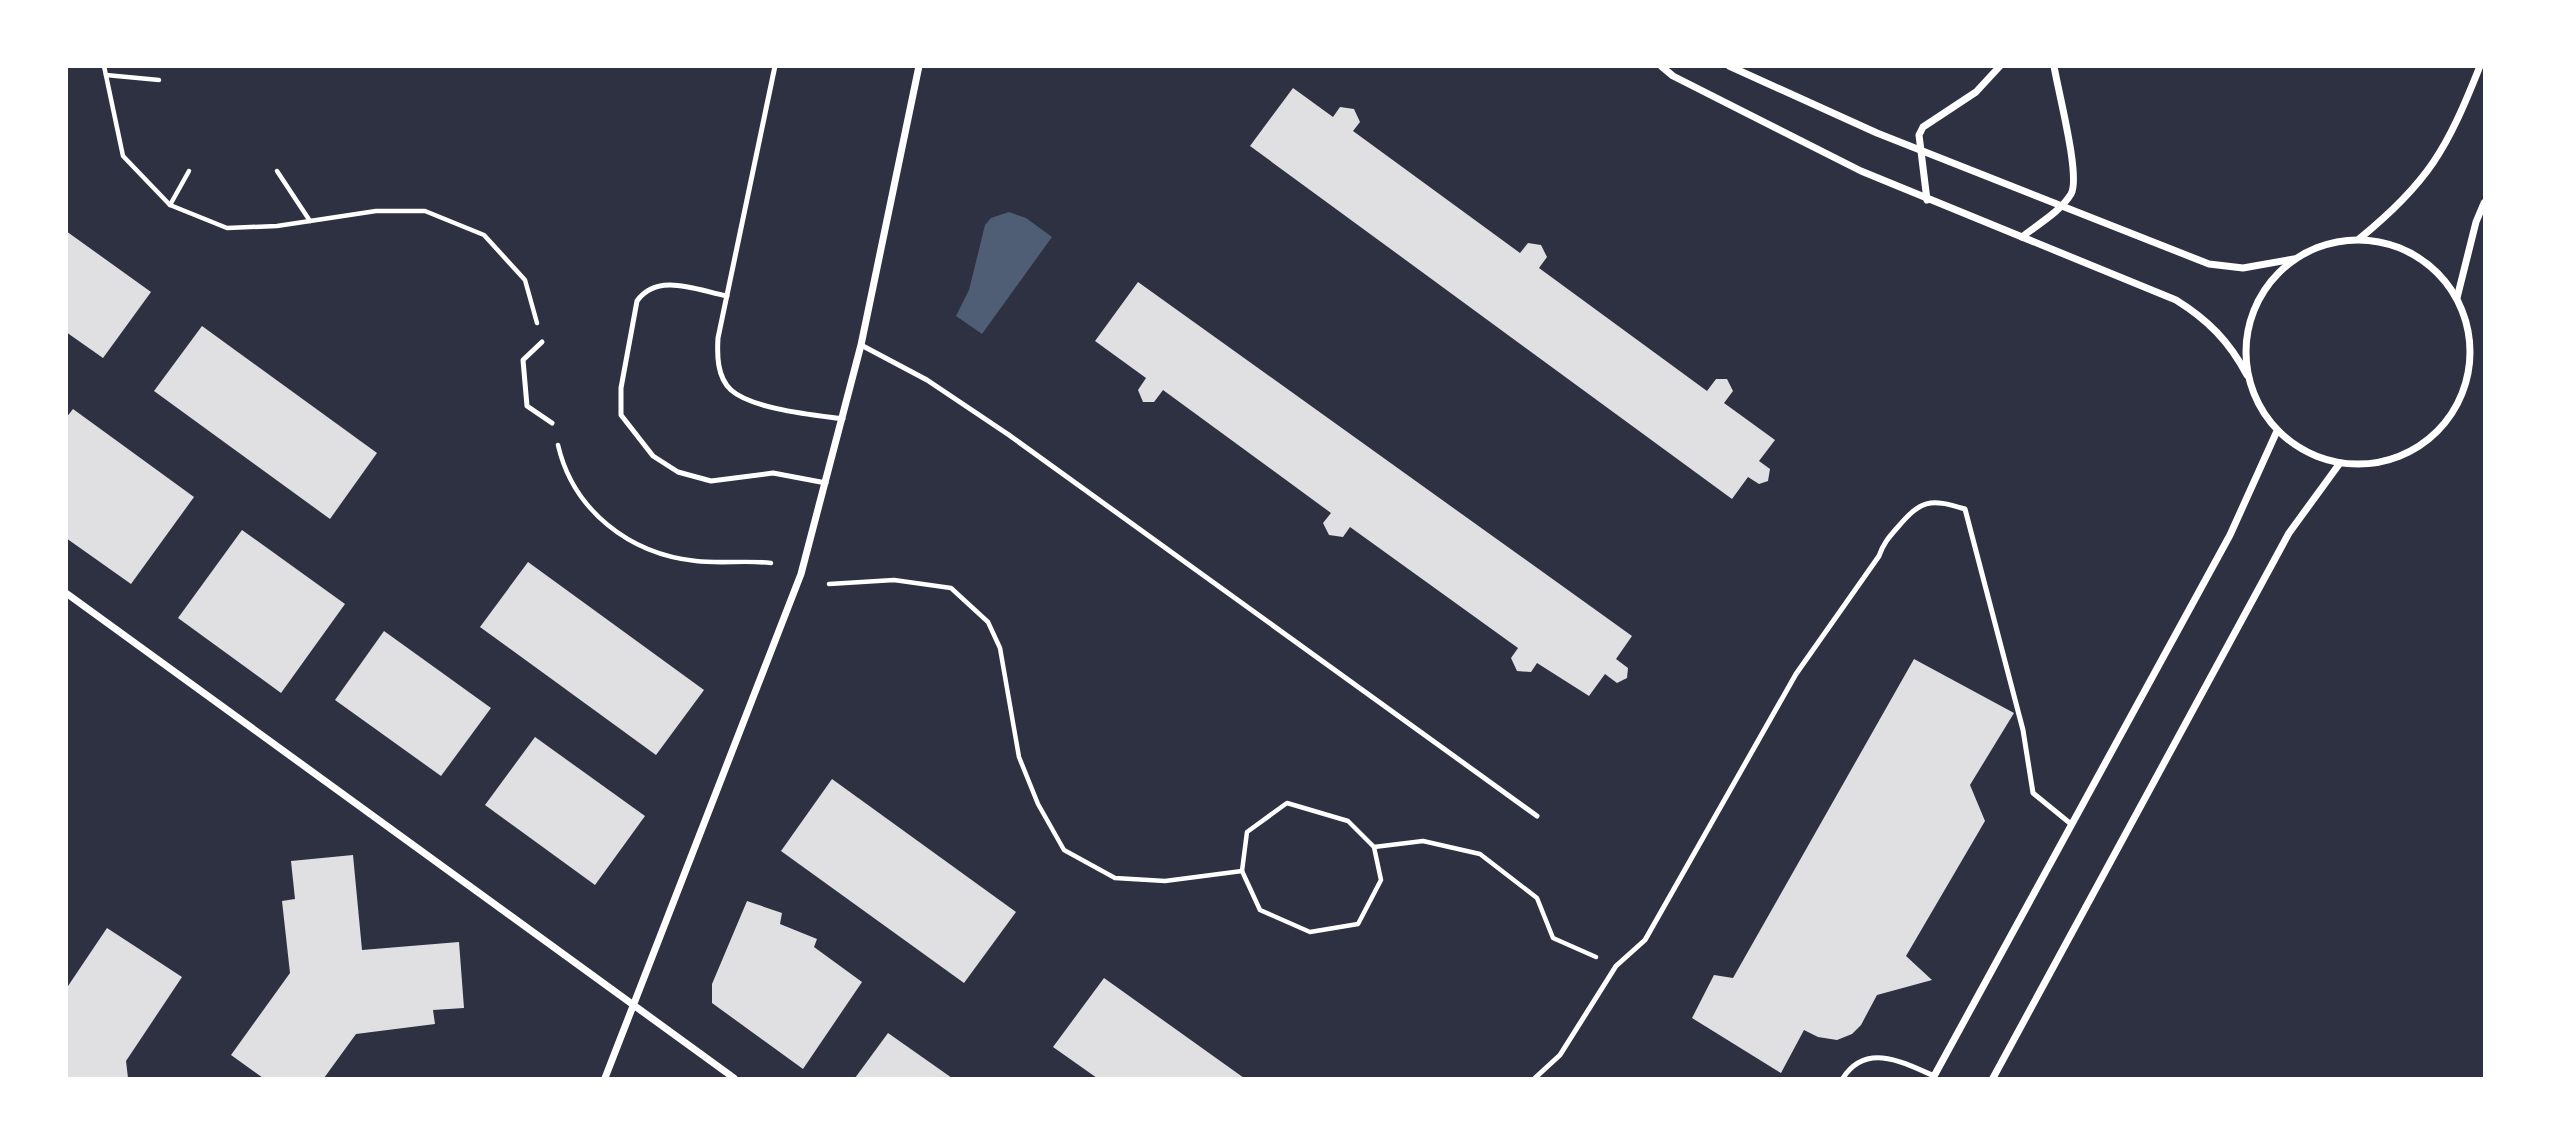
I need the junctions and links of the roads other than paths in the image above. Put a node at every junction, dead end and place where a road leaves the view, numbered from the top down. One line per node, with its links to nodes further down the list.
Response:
1 (775, 66): 15 (lane)
2 (919, 66): 18 (street)
3 (1661, 66): 9 (street)
4 (1729, 66): 8 (street)
5 (2000, 66): 8 (street)
6 (2054, 66): 11 (street)
7 (2480, 66): 13 (street)
8 (1921, 151): 9 (street); 11 (street)
9 (1927, 200): 12 (street)
10 (2484, 203): 16 (street)
11 (2060, 207): 12 (street); 14 (street)
12 (2022, 237): 19 (street)
13 (2359, 239): 14 (street); 16 (street)
14 (2298, 258): 19 (street)
15 (726, 296): 20 (lane); 24 (lane)
16 (2457, 298): 23 (street)
17 (542, 342): 21 (lane)
18 (861, 345): 20 (street); 26 (lane)
19 (2249, 378): 22 (street)
20 (843, 419): 24 (street)
21 (552, 424)
22 (2277, 431): 23 (street); 27 (street)
23 (2340, 463): 34 (street)
24 (826, 483): 28 (street)
25 (66, 593): 28 (street)
26 (1537, 816)
27 (2071, 824): 29 (street); 32 (lane)
28 (633, 1005): 30 (street); 31 (street)
29 (1934, 1077): 33 (lane)
30 (605, 1079)
31 (734, 1079)
32 (1535, 1079)
33 (1843, 1079)
34 (1993, 1079)

